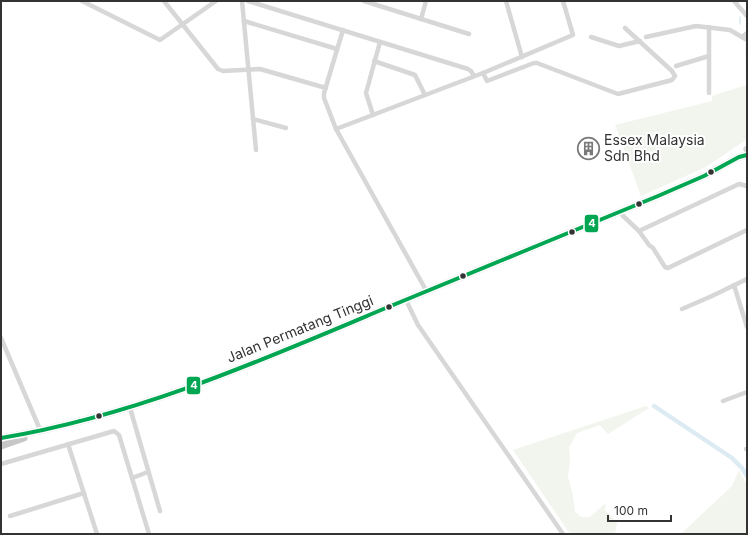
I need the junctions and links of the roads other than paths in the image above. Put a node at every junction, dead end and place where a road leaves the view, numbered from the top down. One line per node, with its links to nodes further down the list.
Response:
1 (82, 1): 14 (street)
2 (164, 1): 14 (street)
3 (216, 1): 14 (street)
4 (242, 1): 13 (street)
5 (248, 1): 17 (street)
6 (364, 1): 12 (street)
7 (426, 1): 12 (street)
8 (506, 1): 28 (street)
9 (563, 1): 28 (street)
10 (734, 1): 11 (street)
11 (747, 16)
12 (421, 19): 19 (street)
13 (244, 21): 26 (street); 31 (street)
14 (182, 24): 31 (street)
15 (708, 27): 21 (street); 22 (street); 27 (street)
16 (625, 28): 25 (street)
17 (343, 30): 24 (street); 26 (street)
18 (747, 33): 22 (street)
19 (468, 34)
20 (591, 36): 25 (street)
21 (646, 37)
22 (742, 37): 23 (street)
23 (747, 40)
24 (380, 42): 29 (street); 33 (street)
25 (640, 42): 32 (street)
26 (337, 49): 34 (street)
27 (709, 56): 30 (street); 35 (street)
28 (522, 57): 32 (street)
29 (374, 61): 36 (street); 37 (street)
30 (676, 66)
31 (249, 69): 34 (street); 38 (street)
32 (483, 73): 33 (street)
33 (474, 76): 36 (street)
34 (326, 88): 40 (street)
35 (709, 93)
36 (425, 95): 37 (street)
37 (373, 115): 40 (street)
38 (253, 119): 39 (street); 41 (street)
39 (286, 128)
40 (336, 129): 49 (street)
41 (256, 150)
42 (747, 151): 44 (highway, Jalan Permatang Tinggi)
43 (747, 186): 46 (street)
44 (619, 212): 46 (street); 49 (highway, Jalan Permatang Tinggi)
45 (747, 230): 46 (street)
46 (639, 231)
47 (747, 279): 48 (street)
48 (734, 285): 51 (street); 52 (street)
49 (427, 292): 50 (highway, Jalan Permatang Tinggi)
50 (406, 300): 56 (highway, Jalan Permatang Tinggi); 69 (street)
51 (682, 309)
52 (747, 327)
53 (1, 338): 57 (street)
54 (747, 392): 55 (street)
55 (722, 401)
56 (130, 408): 57 (highway, Jalan Permatang Tinggi); 62 (street)
57 (41, 432): 58 (highway, Jalan Permatang Tinggi); 60 (highway, Jalan Permatang Tinggi)
58 (1, 438)
59 (68, 444): 61 (street); 63 (street); 64 (street)
60 (1, 446)
61 (1, 464)
62 (148, 472): 63 (street); 65 (street)
63 (132, 478): 68 (street)
64 (84, 494): 66 (street); 67 (street)
65 (160, 511)
66 (10, 516)
67 (97, 534)
68 (149, 534)
69 (563, 534)

